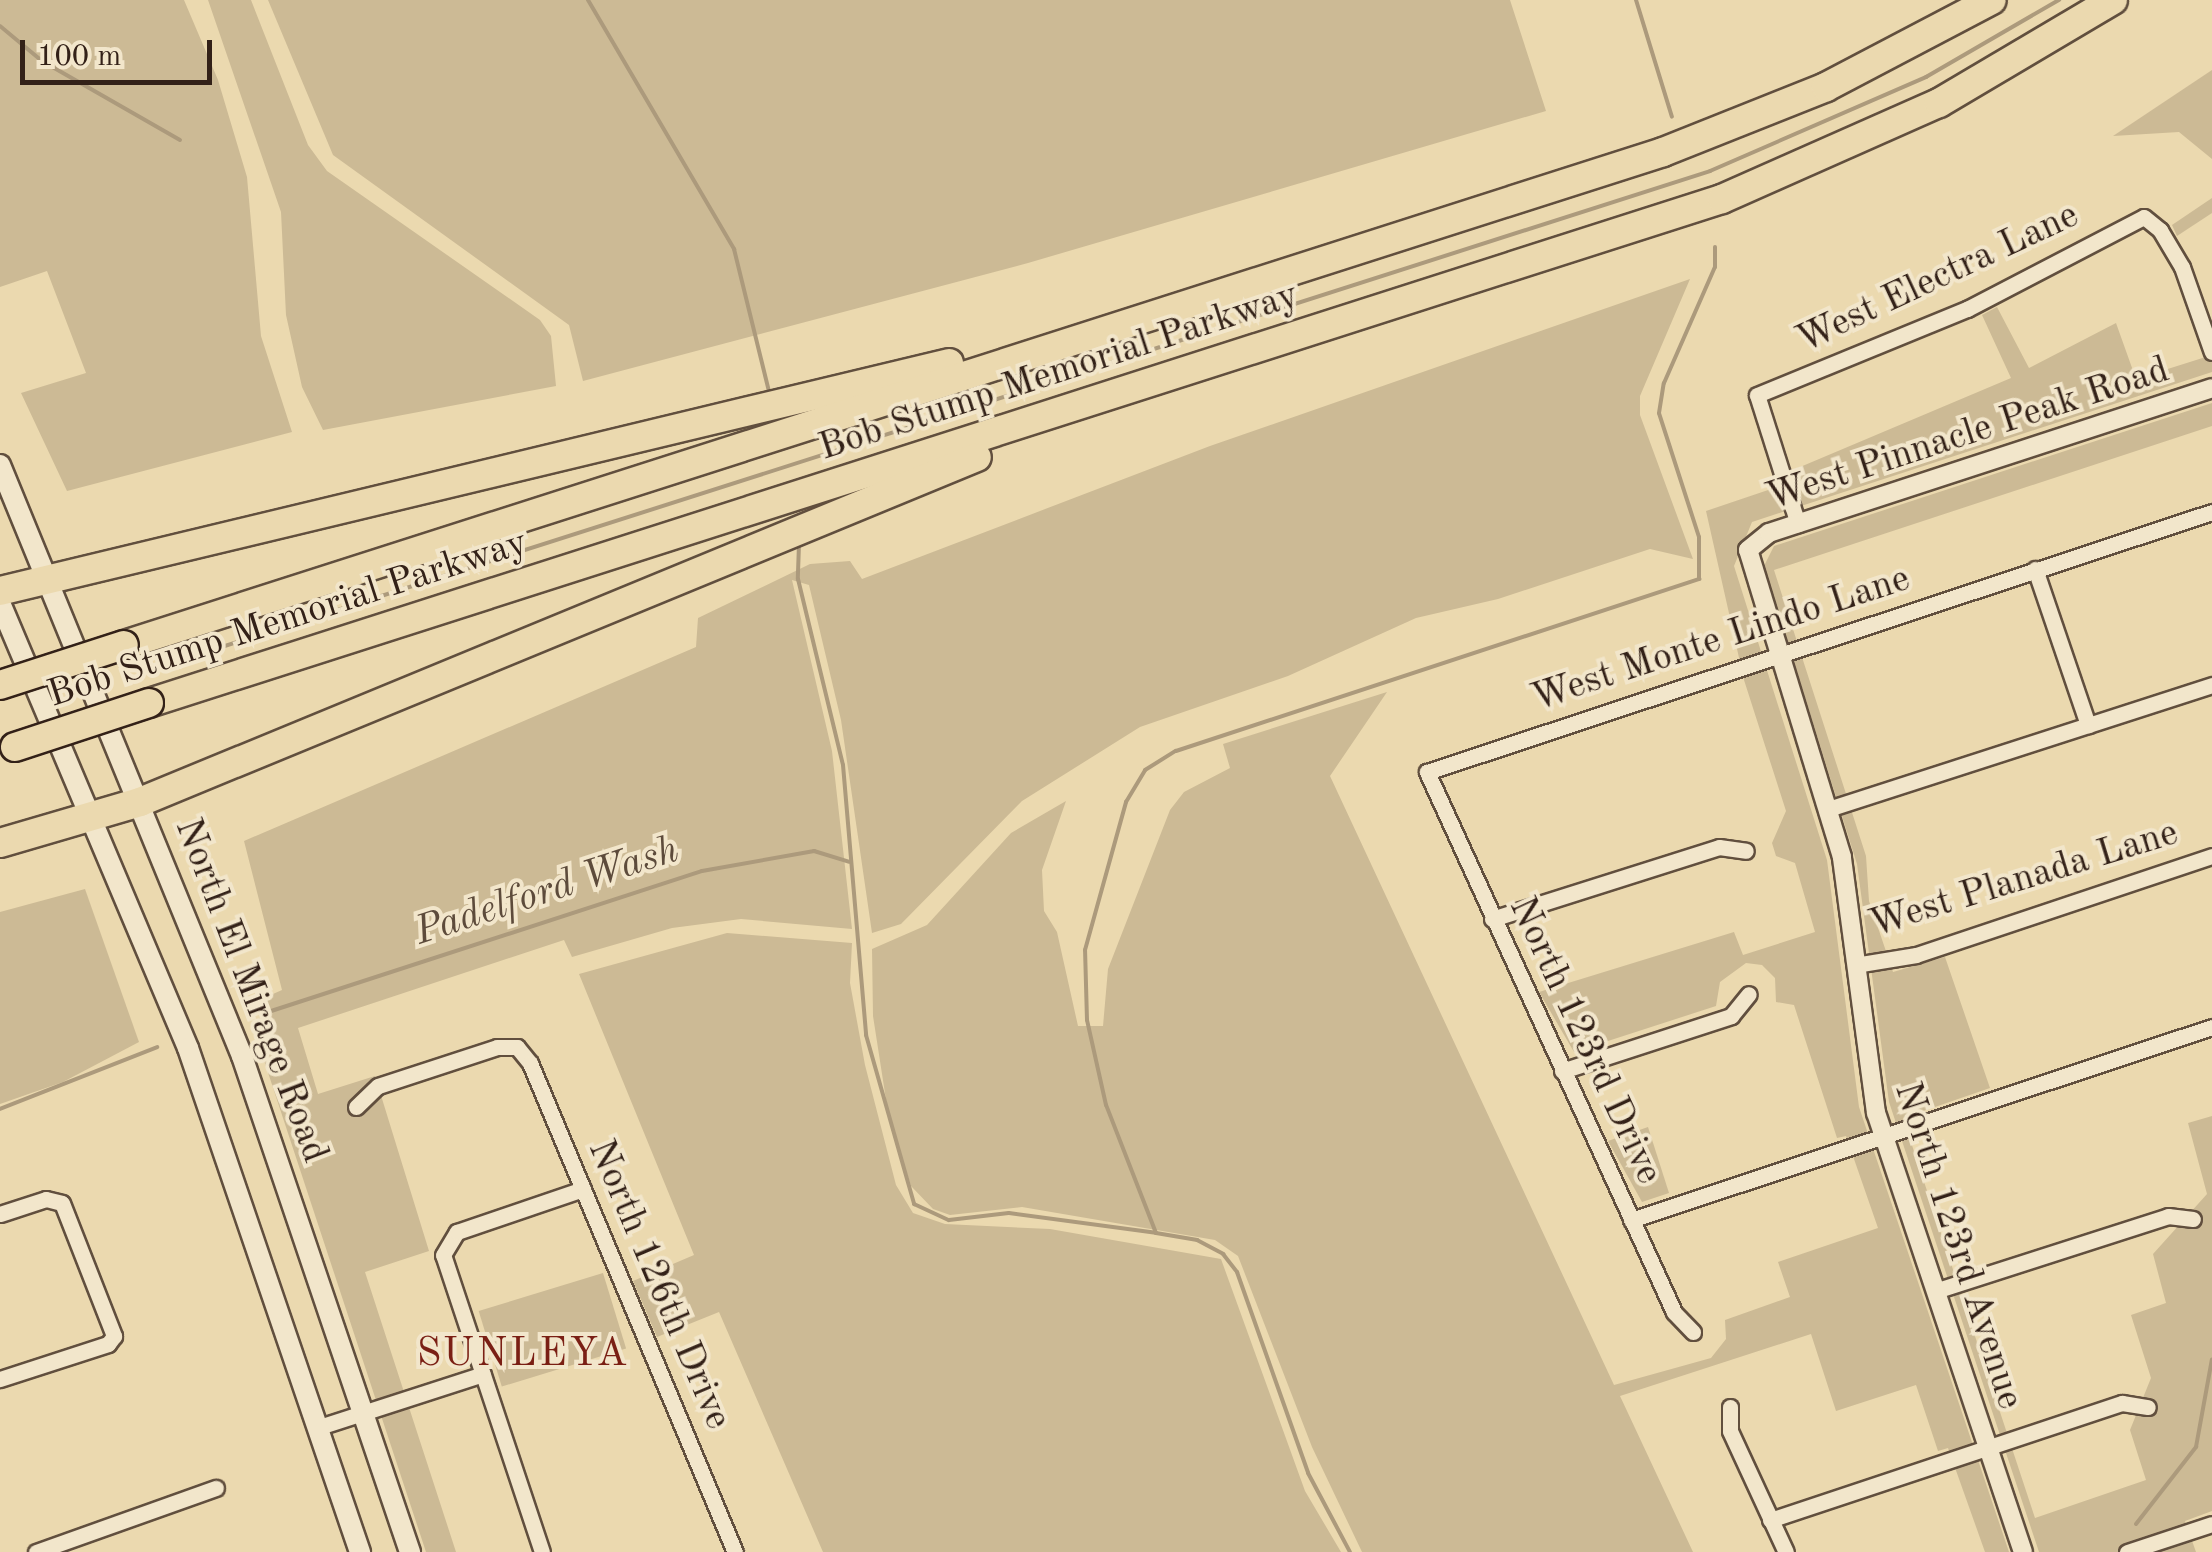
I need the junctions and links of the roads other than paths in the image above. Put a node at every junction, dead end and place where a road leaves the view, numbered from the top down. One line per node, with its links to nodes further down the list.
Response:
1 (1992, 0): 5 (highway, Bob Stump Memorial Parkway)
2 (2113, 0): 7 (highway, Bob Stump Memorial Parkway)
3 (2212, 352): 9 (street, West Electra Lane)
4 (2212, 388): 9 (street, West Pinnacle Peak Road)
5 (747, 430): 12 (highway); 16 (highway, Bob Stump Memorial Parkway, bridge)
6 (0, 465): 12 (main road, North El Mirage Road)
7 (814, 506): 19 (highway, Bob Stump Memorial Parkway, bridge); 21 (highway)
8 (2212, 512): 11 (street, West Monte Lindo Lane)
9 (1798, 524): 10 (street, West Pinnacle Peak Road)
10 (1748, 550): 15 (street, North 123rd Avenue)
11 (2035, 569): 15 (street, West Monte Lindo Lane); 18 (street)
12 (45, 577): 13 (highway); 21 (main road, North El Mirage Road)
13 (0, 592)
14 (0, 602): 23 (main road, North El Mirage Road)
15 (1777, 655): 20 (street, West Monte Lindo Lane); 22 (street, North 123rd Avenue)
16 (0, 685)
17 (2212, 686): 18 (street)
18 (2088, 725): 22 (street)
19 (7, 749)
20 (1427, 772): 27 (street, North 123rd Drive)
21 (140, 802): 23 (highway); 44 (main road, North El Mirage Road)
22 (1828, 810): 28 (street, North 123rd Avenue)
23 (93, 817): 24 (highway); 45 (main road, North El Mirage Road)
24 (0, 843)
25 (1746, 850): 27 (street)
26 (2212, 856): 28 (street, West Planada Lane)
27 (1492, 920): 31 (street, North 123rd Drive)
28 (1855, 965): 33 (street, North 123rd Avenue)
29 (1749, 994): 31 (street)
30 (2212, 1028): 33 (street)
31 (1562, 1070): 37 (street, North 123rd Drive)
32 (356, 1107): 34 (street, North 126th Drive)
33 (1883, 1137): 37 (street); 38 (street, North 123rd Avenue)
34 (583, 1190): 40 (street); 54 (street, North 126th Drive)
35 (0, 1214): 41 (street)
36 (2192, 1219): 38 (street)
37 (1631, 1220): 39 (street, North 123rd Drive)
38 (1935, 1291): 46 (street, North 123rd Avenue)
39 (1693, 1332)
40 (483, 1374): 44 (street); 53 (street)
41 (0, 1379)
42 (1730, 1407): 48 (street)
43 (2148, 1407): 46 (street)
44 (364, 1413): 45 (street); 52 (main road, North El Mirage Road)
45 (320, 1428): 51 (main road, North El Mirage Road)
46 (1988, 1448): 48 (street); 56 (street, North 123rd Avenue)
47 (216, 1488): 50 (street)
48 (1770, 1520): 55 (street)
49 (2212, 1524): 57 (street)
50 (36, 1552)
51 (360, 1552)
52 (410, 1552)
53 (542, 1552)
54 (735, 1552)
55 (1786, 1552)
56 (2023, 1552)
57 (2127, 1552)

